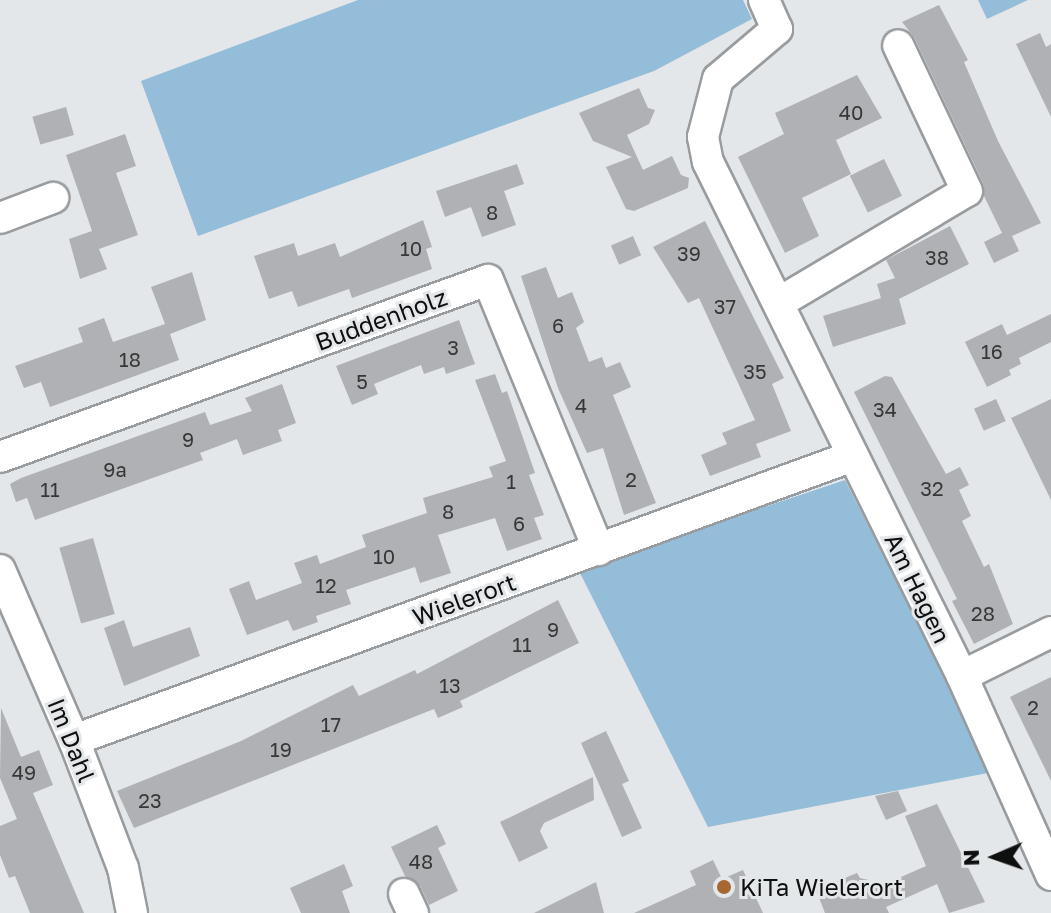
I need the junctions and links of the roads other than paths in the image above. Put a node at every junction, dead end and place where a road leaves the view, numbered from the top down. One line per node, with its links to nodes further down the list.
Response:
1 (764, 0): 5 (street, Am Hagen)
2 (898, 45): 5 (street)
3 (53, 198): 4 (street)
4 (0, 218)
5 (780, 302): 6 (street, Am Hagen)
6 (853, 456): 8 (street, Wielerort); 11 (street, Am Hagen)
7 (0, 457): 8 (street, Buddenholz)
8 (599, 550): 12 (street, Wielerort)
9 (0, 570): 12 (street, Im Dahl)
10 (1051, 632): 11 (street)
11 (962, 676): 13 (street, Am Hagen)
12 (74, 740): 14 (street, Im Dahl)
13 (1051, 875)
14 (132, 913)

